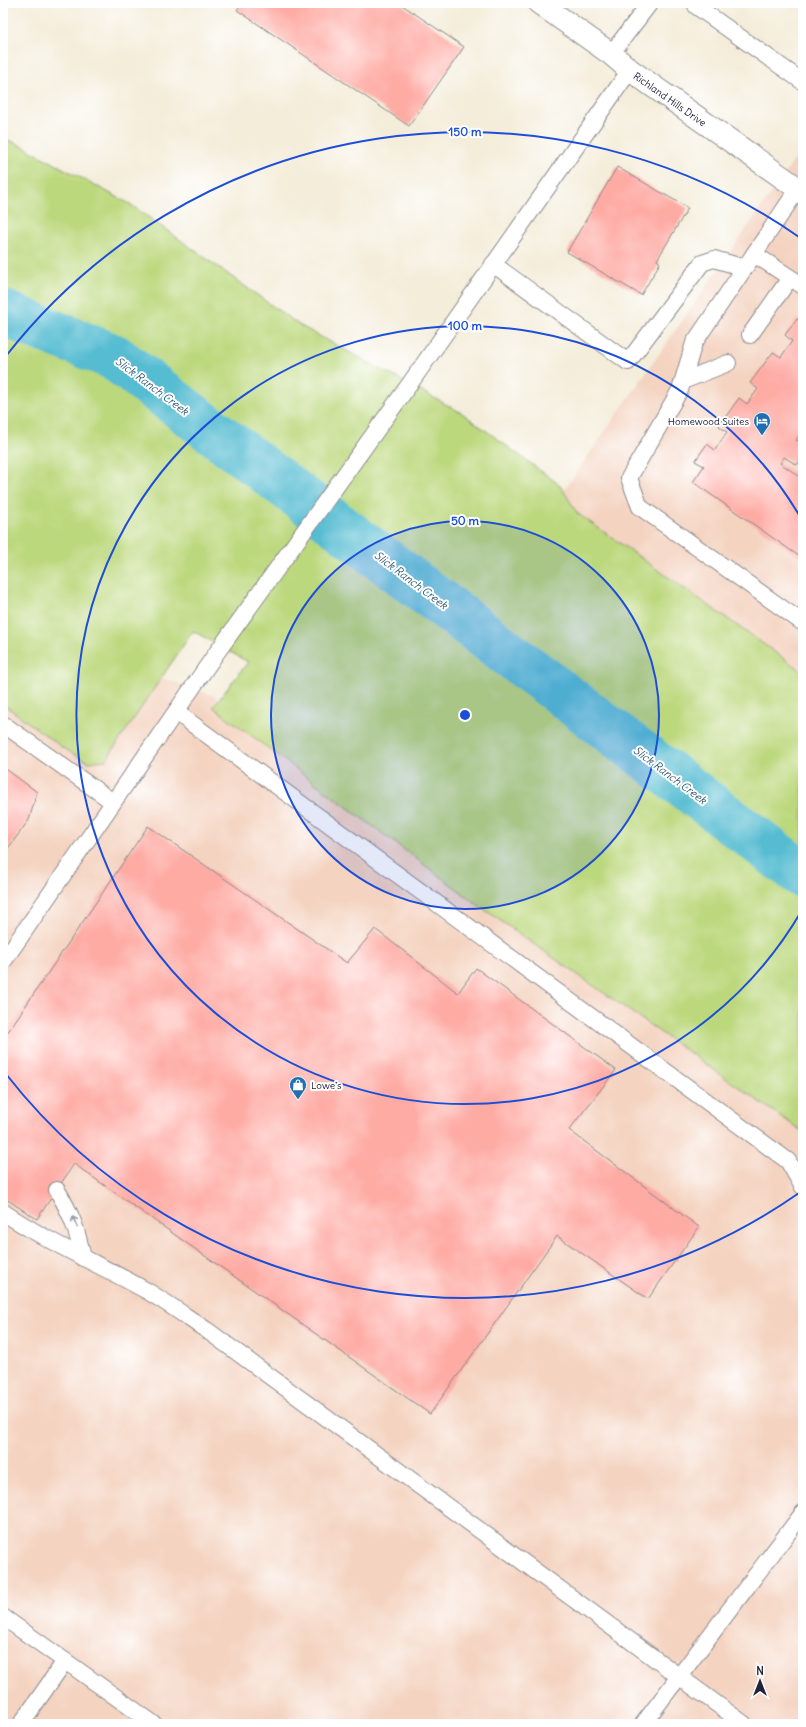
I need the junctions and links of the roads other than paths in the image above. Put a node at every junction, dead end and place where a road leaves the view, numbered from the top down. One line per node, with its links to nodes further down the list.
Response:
1 (539, 3): 4 (street, Richland Hills Drive)
2 (650, 3): 4 (lane)
3 (699, 3): 6 (lane)
4 (611, 54): 5 (street, Richland Hills Drive)
5 (630, 70): 7 (street, Richland Hills Drive); 9 (lane)
6 (803, 82)
7 (800, 191): 8 (lane)
8 (754, 254): 10 (lane); 11 (lane)
9 (493, 264): 10 (lane); 16 (lane)
10 (745, 268): 14 (lane)
11 (796, 282): 12 (lane)
12 (750, 334)
13 (728, 363): 14 (lane)
14 (683, 381): 15 (lane)
15 (803, 623)
16 (176, 712): 18 (lane); 20 (lane)
17 (3, 724): 18 (lane)
18 (113, 802): 19 (lane)
19 (3, 962)
20 (803, 1188)
21 (57, 1190): 23 (lane, one-way to 21)
22 (3, 1212): 23 (lane)
23 (83, 1258): 27 (lane)
24 (803, 1513): 27 (lane)
25 (3, 1617): 26 (lane)
26 (65, 1661): 28 (lane); 29 (lane)
27 (679, 1677): 30 (lane); 31 (lane)
28 (21, 1724)
29 (154, 1724)
30 (643, 1724)
31 (744, 1724)

